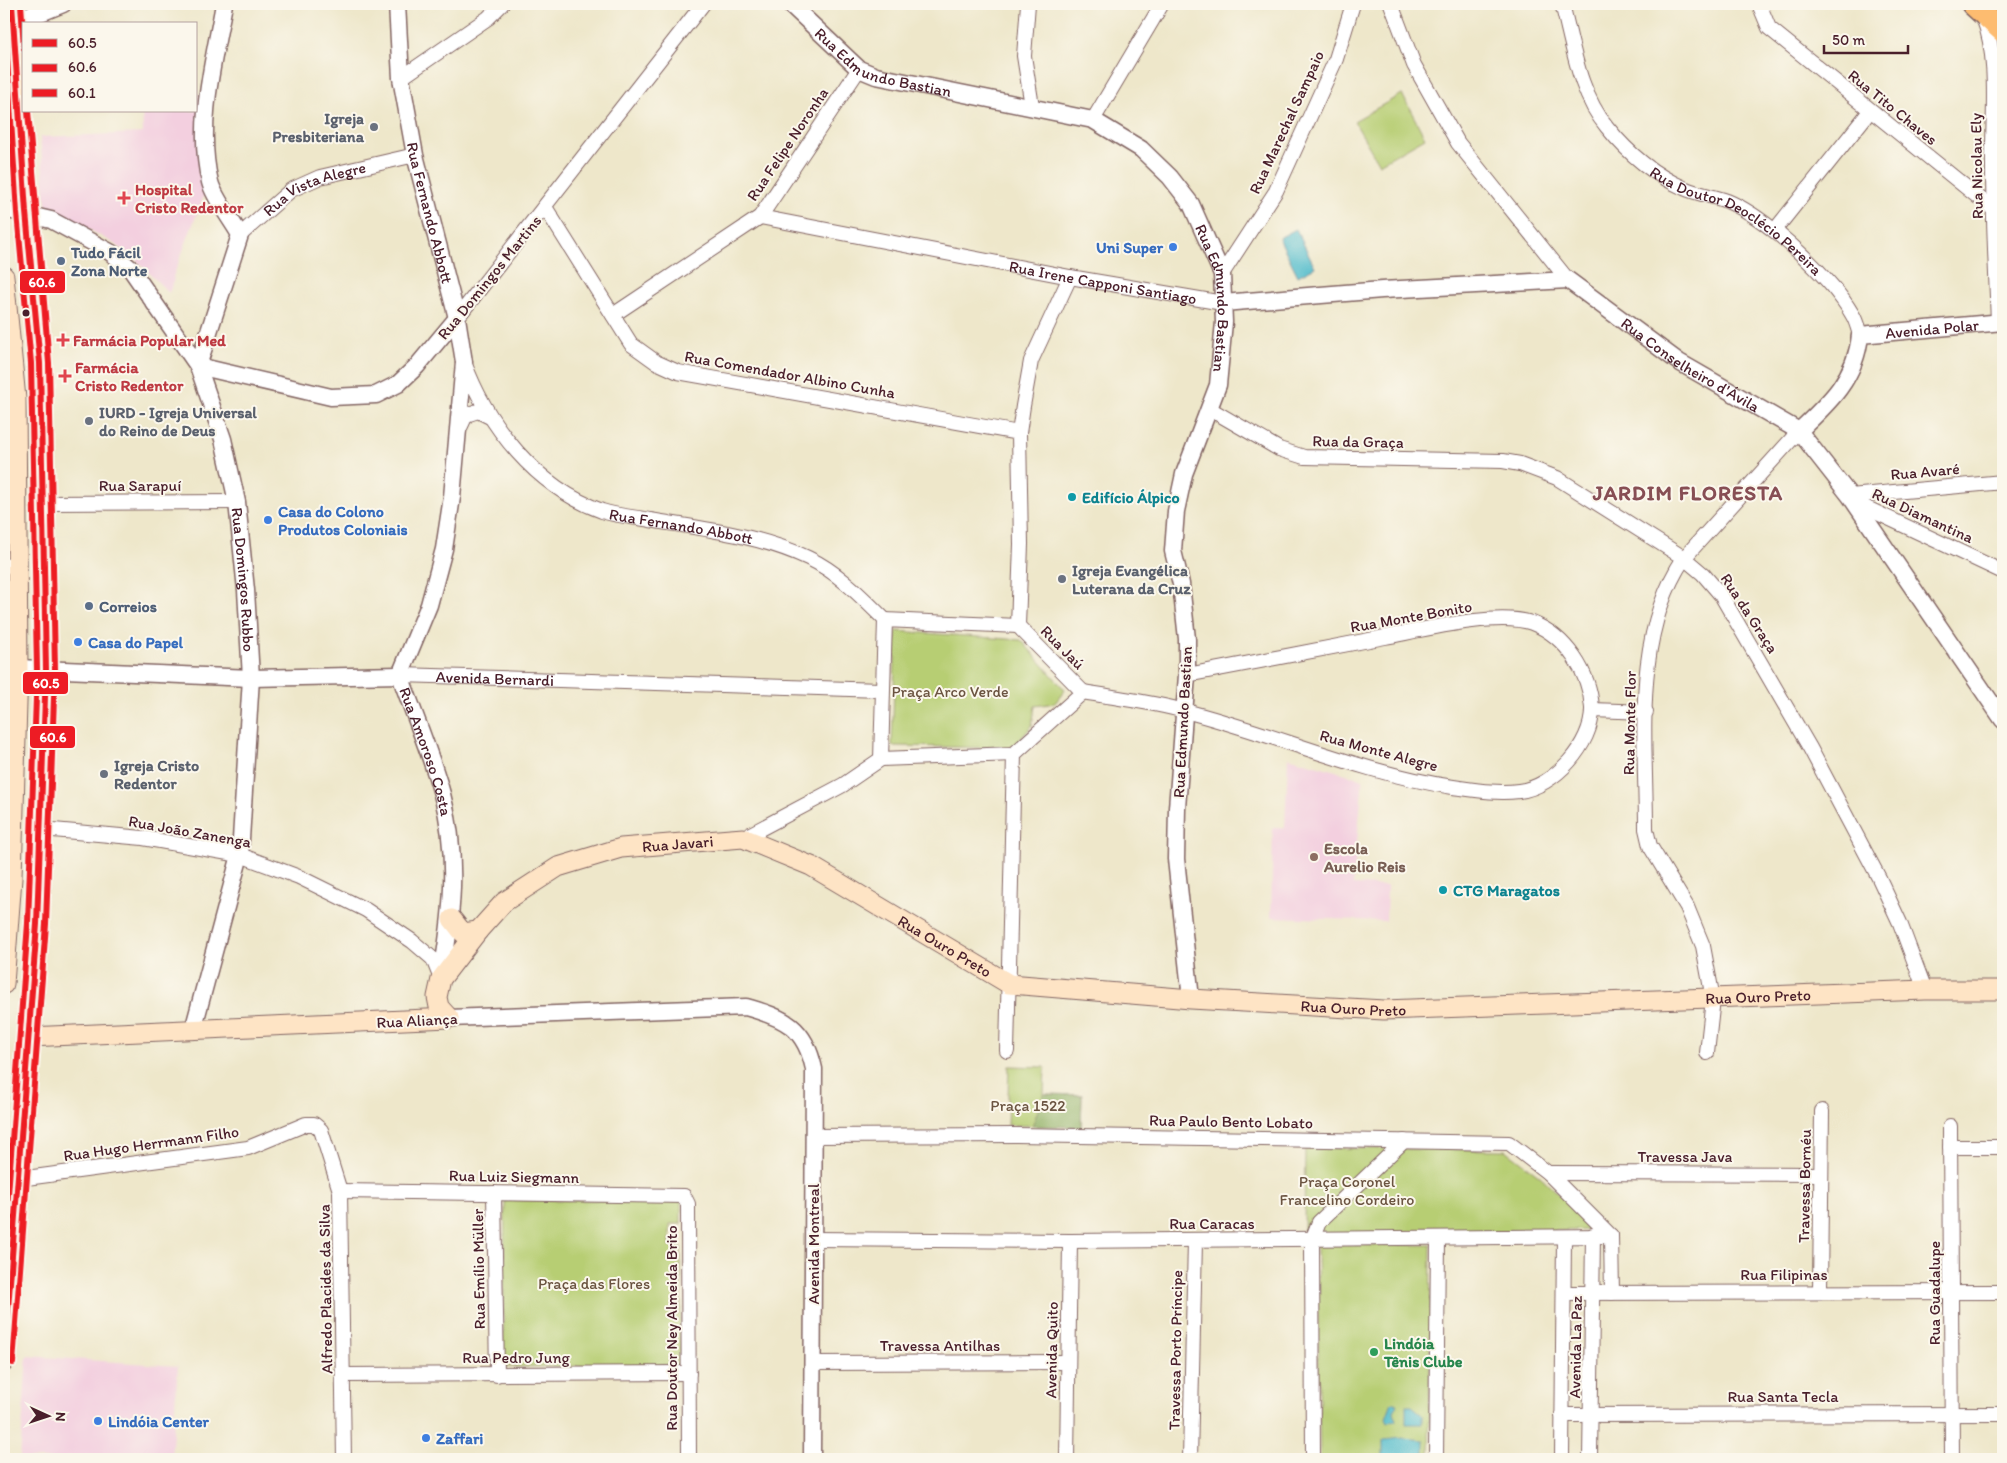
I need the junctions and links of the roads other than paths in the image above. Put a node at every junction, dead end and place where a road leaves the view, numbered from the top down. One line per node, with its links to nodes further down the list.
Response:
1 (63, 4): 14 (street)
2 (224, 4): 28 (street)
3 (397, 4): 17 (street, Rua Fernando Abbott)
4 (502, 4): 17 (street)
5 (703, 4): 22 (street, Rua Domingos Martins)
6 (790, 4): 16 (street, Rua Edmundo Bastian)
7 (1028, 4): 18 (street)
8 (1162, 4): 20 (street)
9 (1353, 4): 29 (street, Rua Marechal Sampaio)
10 (1391, 4): 32 (street, Rua Conselheiro d'Ávila)
11 (1562, 4): 27 (street, Rua Doutor Deoclécio Pereira)
12 (1759, 4): 19 (street, Rua Tito Chaves)
13 (1976, 8): 15 (main road); 24 (street, Rua Nicolau Ely)
14 (13, 10): 25 (main road)
15 (2003, 32)
16 (859, 69): 18 (street, Rua Edmundo Bastian); 26 (street, Rua Felipe Noronha)
17 (401, 78): 21 (street, Rua Fernando Abbott)
18 (1032, 106): 20 (street, Rua Edmundo Bastian)
19 (1870, 111): 24 (street, Rua Tito Chaves); 27 (street)
20 (1094, 120): 29 (street, Rua Edmundo Bastian)
21 (415, 155): 28 (street, Rua Vista Alegre); 35 (street, Rua Fernando Abbott)
22 (545, 207): 34 (street, Rua Comendador Albino Cunha); 35 (street, Rua Domingos Martins)
23 (4, 209): 25 (street, Rua Domingos Rubbo)
24 (1993, 209): 36 (street, Rua Nicolau Ely)
25 (26, 212): 39 (street, Rua Domingos Rubbo); 49 (main road)
26 (760, 217): 31 (street, Rua Irene Capponi Santiago); 34 (street, Rua Felipe Noronha)
27 (1775, 230): 37 (street, Rua Doutor Deoclécio Pereira)
28 (240, 235): 39 (street)
29 (1222, 274): 33 (street, Rua Edmundo Bastian)
30 (4, 276): 42 (main road)
31 (1070, 277): 33 (street, Rua Irene Capponi Santiago); 45 (street, Rua Jaú)
32 (1568, 280): 33 (street, Rua Irene Capponi Santiago); 43 (street, Rua Conselheiro d'Ávila)
33 (1223, 303): 40 (street, Rua Edmundo Bastian)
34 (613, 315): 45 (street, Rua Comendador Albino Cunha)
35 (457, 318): 38 (street, Rua Fernando Abbott); 39 (street, Rua Domingos Martins)
36 (2001, 322): 37 (street, Avenida Polar)
37 (1860, 335): 43 (street)
38 (464, 362): 41 (street, Rua Fernando Abbott); 44 (street, Rua Amoroso Costa)
39 (198, 366): 48 (street, Rua Domingos Rubbo)
40 (1210, 409): 50 (street, Rua da Graça); 58 (street, Rua Edmundo Bastian)
41 (490, 417): 44 (street); 53 (street, Rua Fernando Abbott)
42 (10, 422): 51 (main road)
43 (1799, 431): 47 (street, Rua Conselheiro d'Ávila); 50 (street, Rua Monte Flor)
44 (458, 433): 57 (street, Rua Amoroso Costa)
45 (1019, 433): 54 (street, Rua Jaú)
46 (2003, 482): 47 (street, Rua Avaré)
47 (1852, 499): 52 (street, Rua Diamantina); 66 (street, Rua Conselheiro d'Ávila)
48 (237, 502): 49 (street, Rua Sarapuí); 59 (street, Rua Domingos Rubbo)
49 (43, 503): 56 (main road)
50 (1684, 558): 64 (street, Rua Monte Flor); 78 (street, Rua da Graça)
51 (10, 566): 55 (main road)
52 (2003, 572)
53 (884, 620): 54 (street); 60 (street)
54 (1018, 626): 61 (street, Rua Jaú)
55 (18, 668): 56 (street, Avenida Bernardi); 65 (main road)
56 (46, 669): 59 (street, Avenida Bernardi); 69 (main road)
57 (400, 675): 59 (street, Avenida Bernardi); 60 (street, Avenida Bernardi); 73 (street, Rua Amoroso Costa)
58 (1187, 675): 62 (street, Rua Monte Bonito); 63 (street, Rua Edmundo Bastian)
59 (251, 678): 71 (street, Rua Domingos Rubbo)
60 (881, 690): 68 (street)
61 (1083, 692): 63 (street, Rua Monte Alegre); 67 (street, Rua Jaú)
62 (1592, 710): 63 (street, Rua Monte Alegre); 64 (street)
63 (1184, 711): 80 (street, Rua Edmundo Bastian)
64 (1646, 712): 81 (street, Rua Monte Flor)
65 (11, 716): 72 (main road)
66 (2003, 720)
67 (1014, 754): 68 (street); 76 (street)
68 (880, 759): 70 (street, Rua Javari)
69 (42, 829): 71 (street, Rua João Zanenga); 86 (main road)
70 (743, 838): 74 (main road, Rua Javari); 76 (main road, Rua Ouro Preto)
71 (240, 855): 77 (street, Rua João Zanenga); 84 (street, Rua Domingos Rubbo)
72 (8, 878): 75 (main road)
73 (452, 919): 74 (main road); 77 (street, Rua Amoroso Costa)
74 (478, 931): 77 (main road, Rua Javari)
75 (4, 984)
76 (1008, 984): 80 (main road, Rua Ouro Preto); 87 (street)
77 (439, 988): 82 (main road); 83 (main road)
78 (1925, 990): 79 (main road, Rua Ouro Preto); 81 (main road, Rua Ouro Preto)
79 (2003, 990)
80 (1192, 999): 81 (main road, Rua Ouro Preto)
81 (1713, 999): 88 (street, Rua Monte Flor)
82 (449, 1018): 83 (main road, Rua Aliança); 85 (street, Rua Aliança)
83 (417, 1020): 84 (main road, Rua Aliança)
84 (193, 1030): 86 (main road, Rua Aliança)
85 (799, 1033): 92 (street, Avenida Montreal)
86 (29, 1037): 98 (main road)
87 (1007, 1051)
88 (1707, 1053)
89 (1822, 1111): 97 (street, Travessa Bornéu)
90 (314, 1124): 98 (street, Rua Hugo Herrmann Filho); 99 (street, Alfredo Placides da Silva)
91 (1950, 1126): 94 (street, Rua Guadalupe)
92 (813, 1136): 93 (street, Rua Paulo Bento Lobato); 105 (street, Avenida Montreal)
93 (1404, 1141): 96 (street, Rua Paulo Bento Lobato); 107 (street)
94 (1950, 1147): 95 (street); 111 (street, Rua Guadalupe)
95 (2003, 1147)
96 (1548, 1173): 97 (street, Travessa Java); 103 (street, Rua Paulo Bento Lobato)
97 (1821, 1174): 110 (street, Travessa Bornéu)
98 (11, 1181): 116 (main road)
99 (340, 1191): 100 (street, Rua Luiz Siegmann); 120 (street, Alfredo Placides da Silva)
100 (494, 1193): 101 (street, Rua Luiz Siegmann); 121 (street, Rua Emílio Müller)
101 (687, 1198): 119 (street, Rua Doutor Ney Almeida Brito)
102 (1593, 1235): 103 (street, Rua Caracas); 104 (street, Rua Caracas); 114 (street, Avenida La Paz)
103 (1611, 1236): 115 (street)
104 (1564, 1237): 106 (street, Rua Caracas); 113 (street, Avenida La Paz)
105 (813, 1239): 108 (street, Rua Caracas); 118 (street, Avenida Montreal)
106 (1438, 1239): 107 (street, Rua Caracas); 132 (street)
107 (1312, 1240): 109 (street, Rua Caracas); 131 (street)
108 (1070, 1241): 109 (street, Rua Caracas); 117 (street, Avenida Quito)
109 (1195, 1241): 130 (street, Travessa Porto Príncipe)
110 (1820, 1291): 111 (street, Rua Filipinas); 115 (street, Rua Filipinas)
111 (1952, 1291): 112 (street, Rua Filipinas); 123 (street, Rua Guadalupe)
112 (2003, 1292)
113 (1565, 1293): 114 (street, Rua Filipinas); 125 (street, Avenida La Paz)
114 (1594, 1293): 115 (street, Rua Filipinas); 122 (street, Avenida La Paz)
115 (1612, 1293)
116 (4, 1362)
117 (1068, 1362): 118 (street, Travessa Antilhas); 129 (street, Avenida Quito)
118 (812, 1363): 128 (street, Avenida Montreal)
119 (689, 1373): 121 (street, Rua Pedro Jung); 127 (street, Rua Doutor Ney Almeida Brito)
120 (344, 1375): 121 (street, Rua Pedro Jung); 126 (street, Alfredo Placides da Silva)
121 (497, 1375)
122 (1591, 1414): 123 (street, Rua Santa Tecla); 125 (street, Rua Santa Tecla); 134 (street, Avenida La Paz)
123 (1952, 1414): 124 (street, Rua Santa Tecla); 135 (street, Rua Guadalupe)
124 (2003, 1414)
125 (1562, 1415): 133 (street, Avenida La Paz)
126 (344, 1459)
127 (689, 1459)
128 (812, 1459)
129 (1067, 1459)
130 (1190, 1459)
131 (1313, 1459)
132 (1436, 1459)
133 (1562, 1459)
134 (1590, 1459)
135 (1952, 1459)

